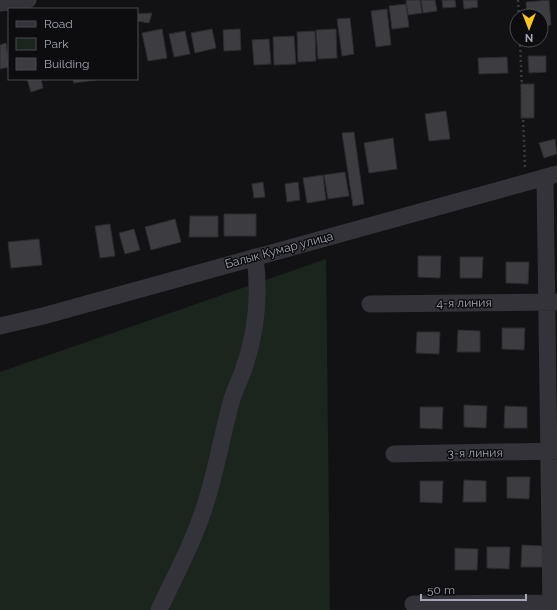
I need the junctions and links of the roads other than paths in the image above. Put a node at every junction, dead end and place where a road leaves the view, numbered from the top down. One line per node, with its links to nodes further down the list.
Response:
1 (28, 0): 2 (street)
2 (0, 3)
3 (551, 176): 4 (street); 5 (street, Балык Кумар улица)
4 (552, 215): 6 (street)
5 (255, 257): 8 (street, Балык Кумар улица); 13 (street)
6 (552, 302): 7 (street, 4-я линия); 9 (street)
7 (370, 304)
8 (0, 326)
9 (553, 451): 10 (street, 3-я линия); 12 (street)
10 (394, 454)
11 (413, 604): 12 (street)
12 (553, 605)
13 (159, 610)

